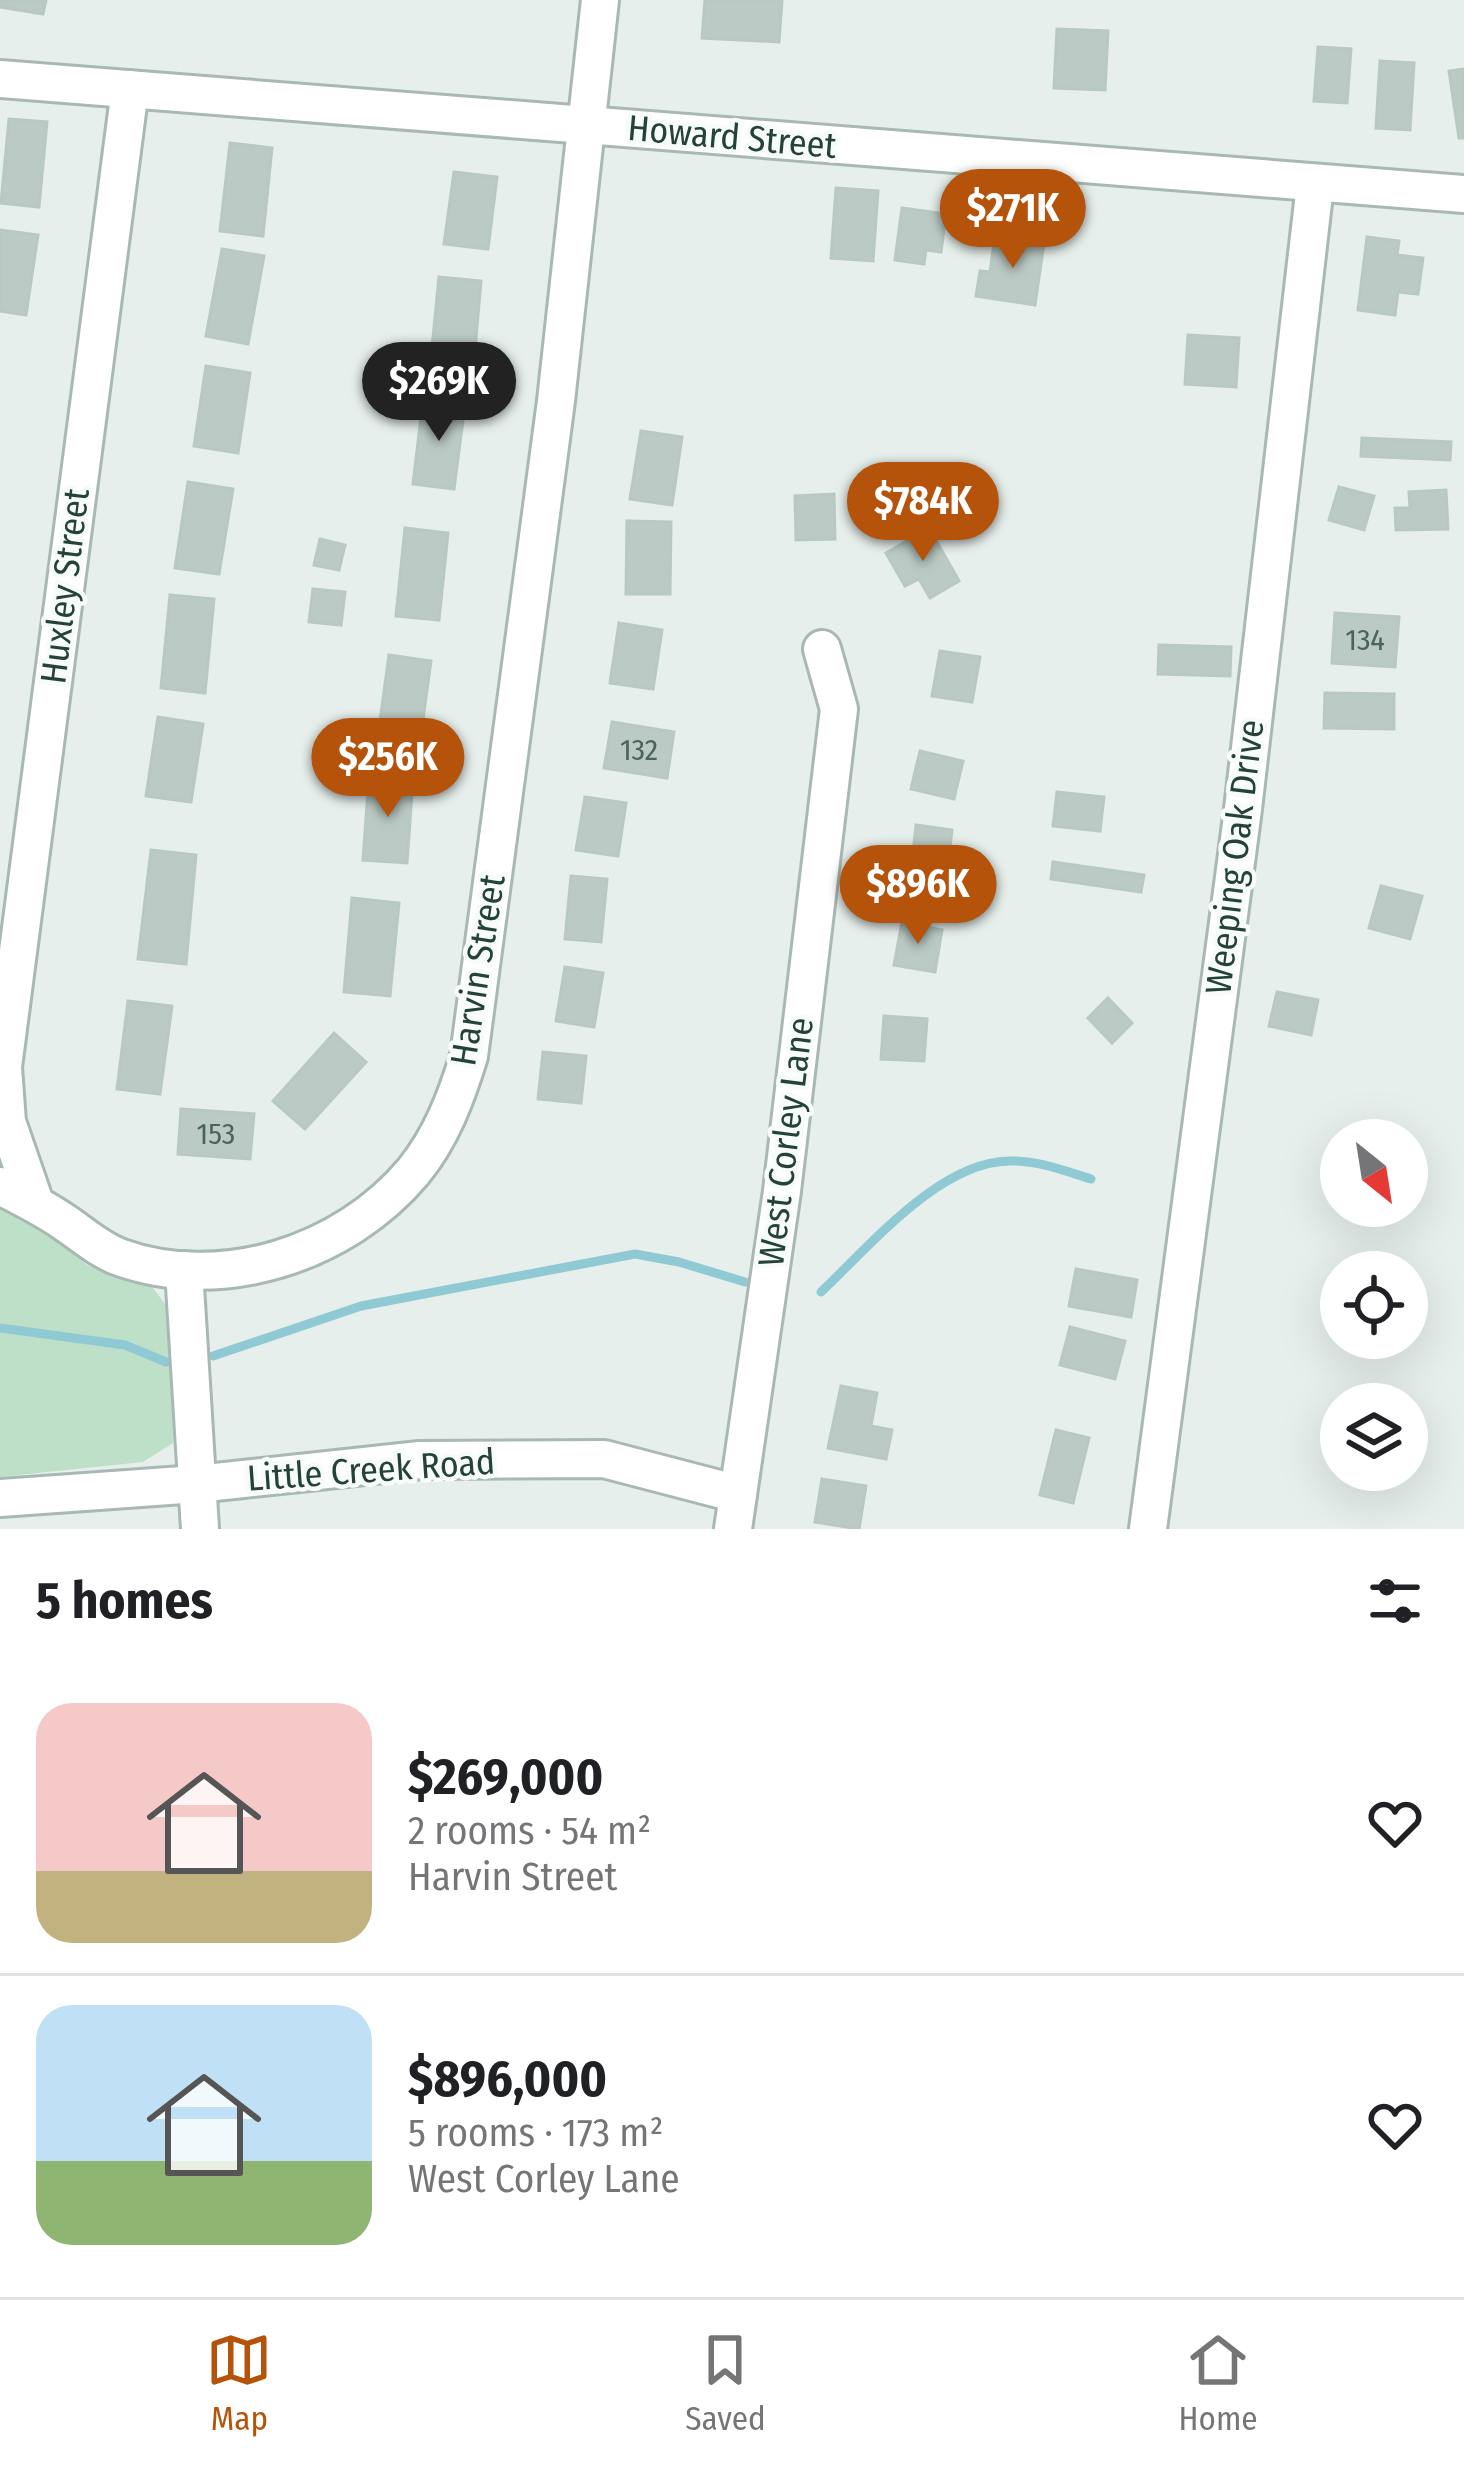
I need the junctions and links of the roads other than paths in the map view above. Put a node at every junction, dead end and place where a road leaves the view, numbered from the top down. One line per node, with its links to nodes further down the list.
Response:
1 (600, 0): 4 (street, Harvin Street)
2 (0, 79): 3 (street, Howard Street)
3 (130, 89): 4 (street, Howard Street); 8 (street, Huxley Street)
4 (587, 125): 5 (street, Howard Street); 11 (street, Harvin Street)
5 (1315, 184): 6 (street, Howard Street); 16 (street, Weeping Oak Drive)
6 (1464, 194)
7 (822, 649): 14 (street, West Corley Lane)
8 (1, 1084): 10 (street, Huxley Street)
9 (0, 1186): 10 (street, Harvin Street)
10 (35, 1203): 11 (street, Harvin Street)
11 (184, 1270): 12 (street)
12 (197, 1484): 13 (street, Little Creek Road); 14 (street, Little Creek Road); 15 (street)
13 (0, 1498)
14 (735, 1511)
15 (200, 1529)
16 (1148, 1529)

